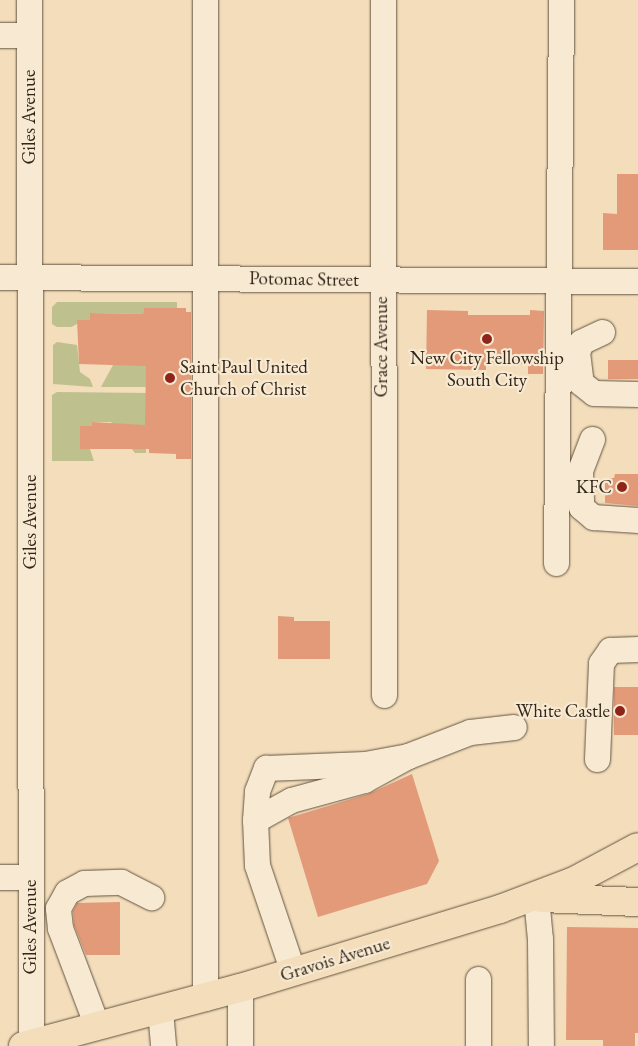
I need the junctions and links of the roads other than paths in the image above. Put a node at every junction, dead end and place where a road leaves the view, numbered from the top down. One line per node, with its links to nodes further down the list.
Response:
1 (28, 0): 5 (street, Giles Avenue)
2 (205, 0): 9 (street)
3 (383, 0): 10 (street, Grace Avenue)
4 (561, 0): 11 (street)
5 (28, 34): 6 (street); 8 (street, Giles Avenue)
6 (0, 35)
7 (0, 277): 8 (street, Potomac Street)
8 (29, 277): 9 (street, Potomac Street); 26 (street, Giles Avenue)
9 (204, 278): 10 (street, Potomac Street); 33 (street)
10 (381, 280): 11 (street, Potomac Street); 19 (street, Grace Avenue)
11 (560, 281): 12 (street, Potomac Street); 17 (street)
12 (638, 281)
13 (602, 332): 14 (street)
14 (638, 394)
15 (592, 439): 16 (street)
16 (638, 520)
17 (556, 563)
18 (638, 649): 22 (street)
19 (384, 694)
20 (514, 727): 21 (street)
21 (408, 756): 23 (street); 23 (street)
22 (597, 759)
23 (264, 814): 30 (street)
24 (638, 847): 27 (main road, Gravois Avenue)
25 (0, 877): 26 (street)
26 (30, 877): 36 (street, Giles Avenue)
27 (536, 897): 29 (main road); 30 (main road, Gravois Avenue); 40 (street)
28 (151, 898): 35 (street)
29 (638, 902)
30 (293, 972): 32 (main road, Gravois Avenue)
31 (478, 979): 39 (street)
32 (240, 988): 33 (main road, Gravois Avenue); 38 (street)
33 (205, 998): 34 (main road, Gravois Avenue)
34 (160, 1010): 35 (main road, Gravois Avenue); 37 (street)
35 (98, 1026): 36 (main road, Gravois Avenue)
36 (27, 1045)
37 (163, 1046)
38 (240, 1046)
39 (478, 1046)
40 (541, 1046)

